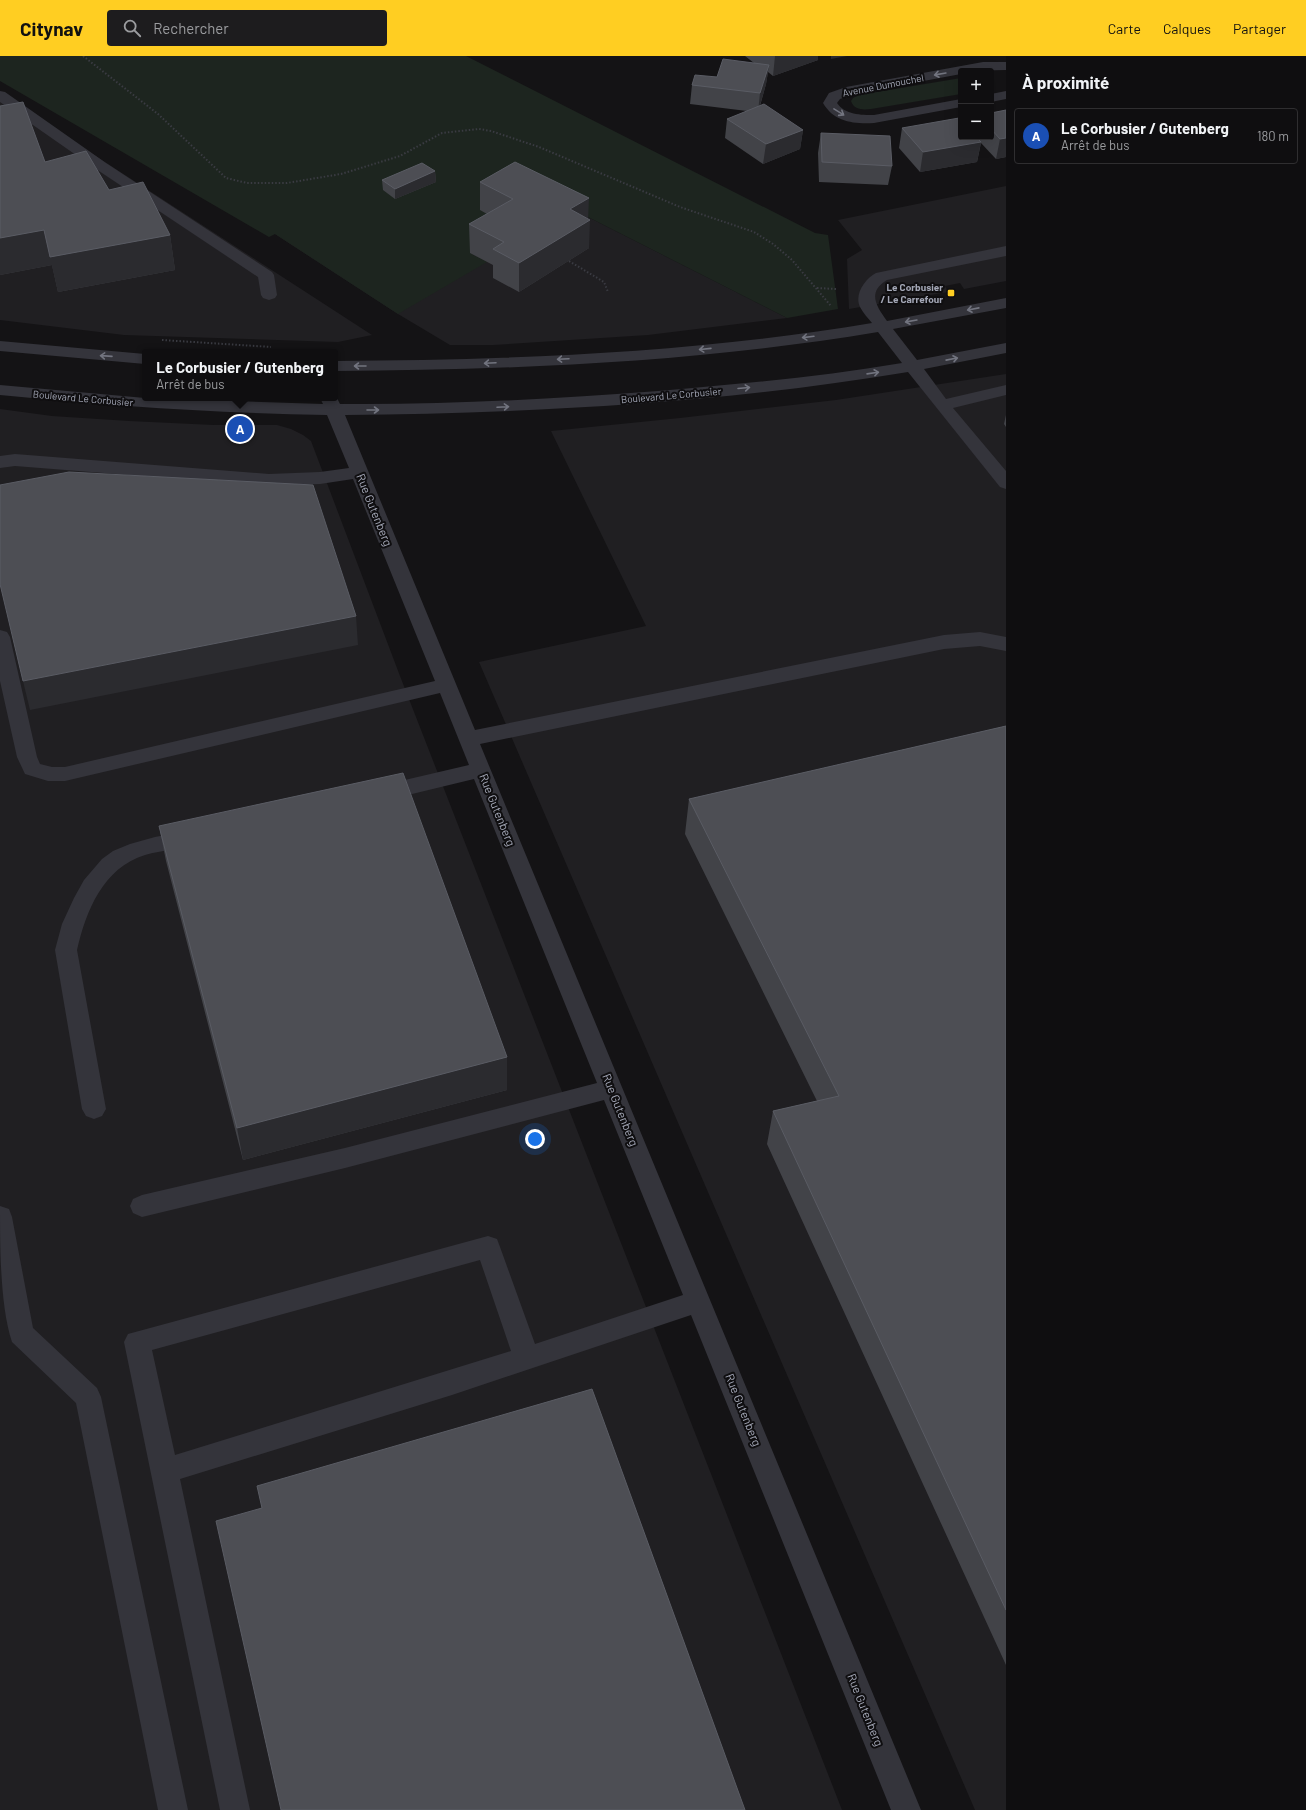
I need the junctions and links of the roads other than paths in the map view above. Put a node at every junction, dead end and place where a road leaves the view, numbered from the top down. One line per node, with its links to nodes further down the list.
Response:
1 (1006, 66): 2 (street, Avenue Dumouchel, one-way to 2)
2 (972, 68)
3 (958, 71): 7 (street, Avenue Dumouchel, one-way to 7)
4 (0, 95): 9 (street)
5 (1006, 95): 6 (street)
6 (994, 97)
7 (958, 104)
8 (1006, 251): 11 (street)
9 (269, 295)
10 (1006, 302): 11 (street, one-way to 11)
11 (882, 326): 15 (street, one-way to 15); 16 (street)
12 (0, 346): 14 (street, one-way to 12)
13 (1006, 348): 16 (street, Boulevard Le Corbusier, one-way to 13)
14 (142, 359)
15 (338, 366)
16 (914, 366): 19 (street, Boulevard Le Corbusier, one-way to 16); 20 (street)
17 (0, 390): 19 (street, Boulevard Le Corbusier)
18 (1006, 390): 20 (street)
19 (331, 404): 22 (street, Rue Gutenberg)
20 (942, 405): 23 (street)
21 (0, 462): 22 (street)
22 (359, 472): 26 (street, Rue Gutenberg)
23 (1006, 483)
24 (0, 637): 26 (street)
25 (1006, 644): 27 (street)
26 (446, 685): 27 (street, Rue Gutenberg)
27 (468, 738): 28 (street, Rue Gutenberg)
28 (480, 770): 29 (street); 31 (street, Rue Gutenberg)
29 (358, 798)
30 (212, 833): 32 (street)
31 (611, 1089): 33 (street); 35 (street, Rue Gutenberg)
32 (94, 1109)
33 (142, 1206)
34 (0, 1217): 38 (street)
35 (698, 1301): 36 (street); 40 (street, Rue Gutenberg)
36 (527, 1359): 37 (street); 37 (street)
37 (165, 1471): 39 (street)
38 (173, 1810)
39 (235, 1810)
40 (906, 1810)

